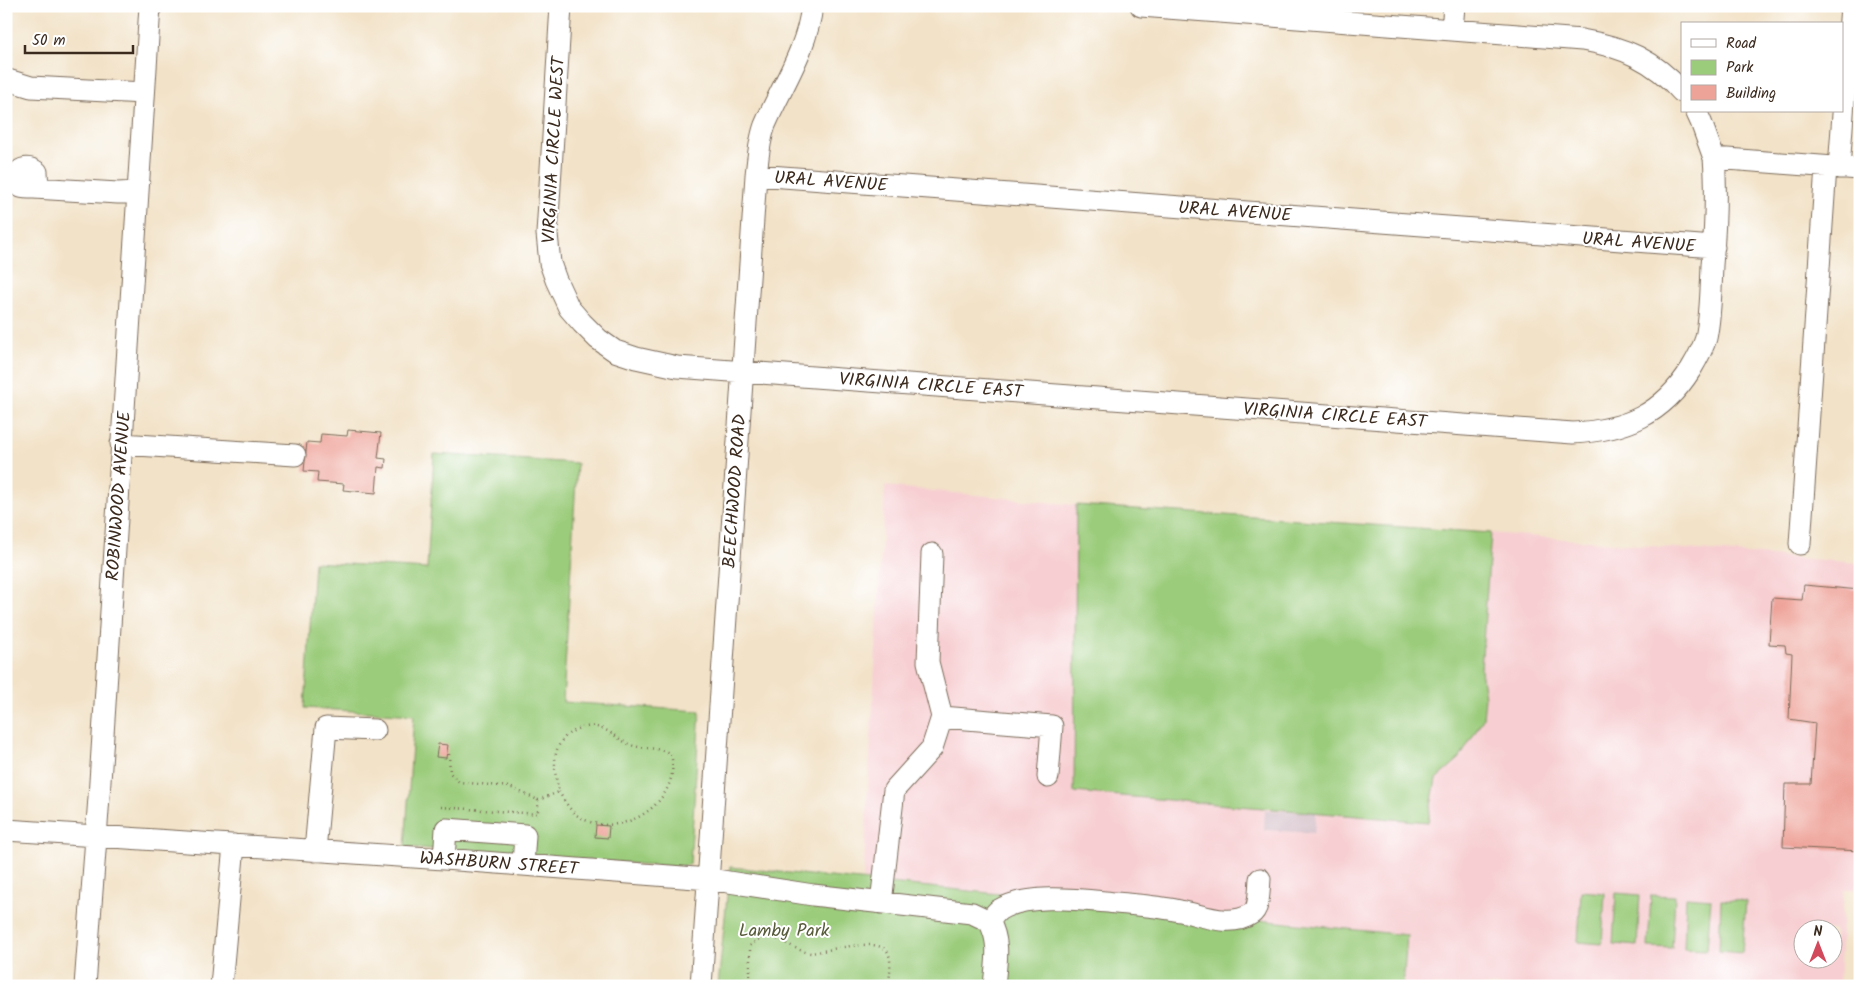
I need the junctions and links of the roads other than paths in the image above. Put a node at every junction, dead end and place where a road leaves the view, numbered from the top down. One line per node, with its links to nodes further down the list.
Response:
1 (150, 6): 10 (street, ROBINWOOD AVENUE)
2 (562, 6): 18 (street, VIRGINIA CIRCLE WEST)
3 (812, 6): 14 (street, BEECHWOOD ROAD)
4 (1142, 6): 7 (street)
5 (1454, 6): 7 (street)
6 (1851, 6): 13 (street)
7 (1452, 30): 9 (street)
8 (8, 80): 10 (street)
9 (1681, 91)
10 (144, 93): 16 (street, ROBINWOOD AVENUE)
11 (1696, 112): 12 (street, VIRGINIA CIRCLE EAST)
12 (1714, 158): 13 (street); 17 (street, VIRGINIA CIRCLE EAST)
13 (1842, 168): 21 (street)
14 (756, 175): 17 (street, URAL AVENUE); 18 (street, BEECHWOOD ROAD)
15 (38, 188): 16 (street)
16 (138, 192): 19 (street, ROBINWOOD AVENUE)
17 (1714, 247): 18 (street, VIRGINIA CIRCLE EAST)
18 (742, 372): 33 (street, BEECHWOOD ROAD)
19 (121, 444): 20 (street); 27 (street, ROBINWOOD AVENUE)
20 (295, 455)
21 (1800, 544)
22 (932, 554): 23 (street)
23 (942, 717): 25 (street); 34 (street)
24 (375, 730): 29 (street)
25 (1048, 777)
26 (6, 830): 27 (street, WASHBURN STREET)
27 (96, 836): 28 (street, WASHBURN STREET); 36 (street, ROBINWOOD AVENUE)
28 (234, 845): 29 (street, WASHBURN STREET); 37 (street)
29 (315, 850): 30 (street, WASHBURN STREET)
30 (444, 859): 31 (street, WASHBURN STREET); 31 (street)
31 (523, 865): 33 (street, WASHBURN STREET)
32 (1260, 878): 35 (street)
33 (709, 879): 34 (street, WASHBURN STREET); 38 (street, BEECHWOOD ROAD)
34 (881, 903): 35 (street, WASHBURN STREET)
35 (988, 921): 39 (street)
36 (85, 986)
37 (221, 986)
38 (701, 986)
39 (994, 986)

